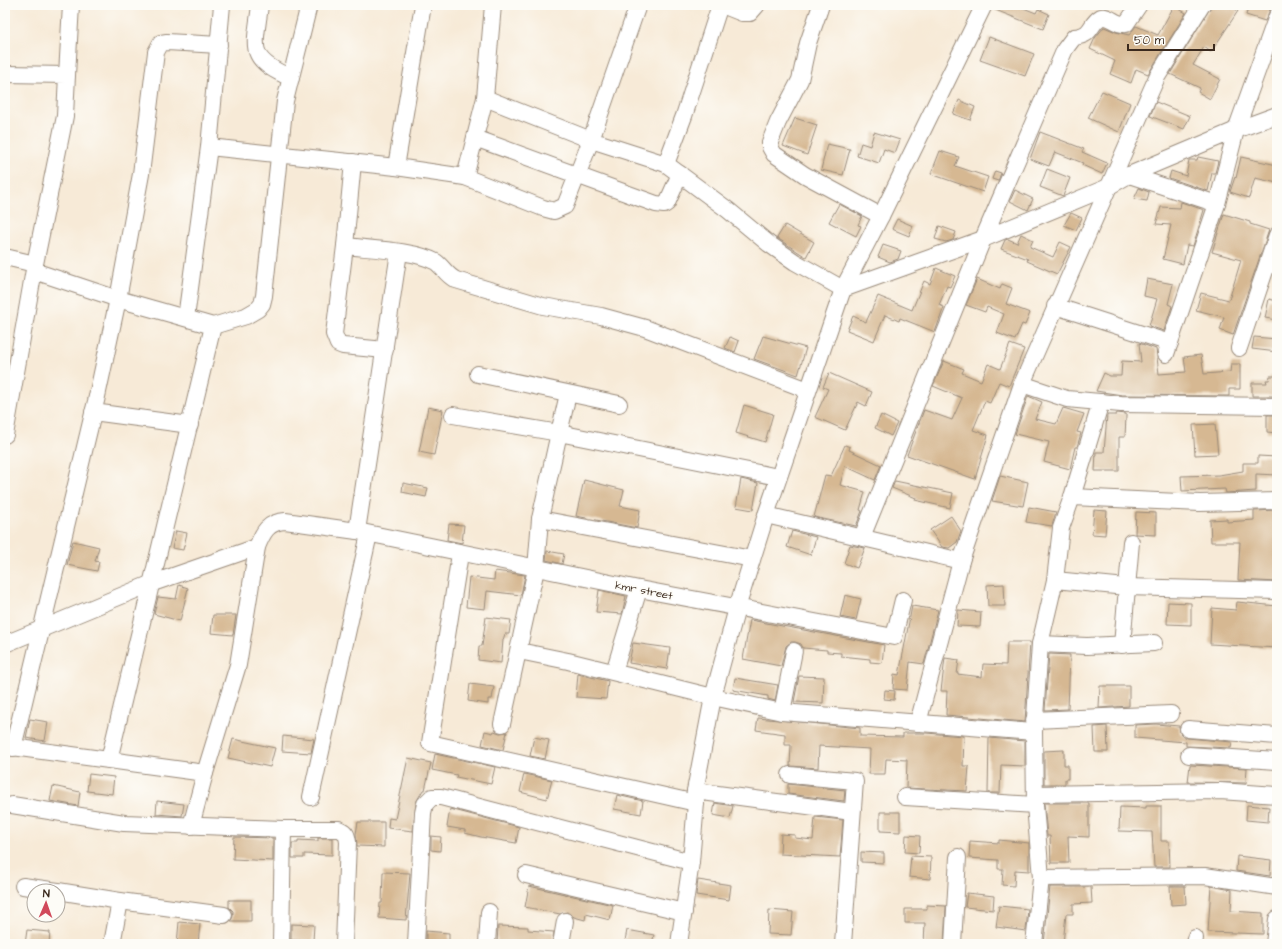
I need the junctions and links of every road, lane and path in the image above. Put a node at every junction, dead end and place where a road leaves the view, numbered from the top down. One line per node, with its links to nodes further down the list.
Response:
1 (71, 5): 17 (street)
2 (222, 5): 15 (street)
3 (260, 5): 18 (street)
4 (309, 5): 18 (street)
5 (423, 5): 28 (street)
6 (493, 5): 19 (street)
7 (638, 5): 23 (street)
8 (721, 5): 9 (street); 27 (street)
9 (757, 5)
10 (821, 5): 35 (street)
11 (984, 5): 35 (street)
12 (1139, 5): 37 (street)
13 (1202, 5): 33 (street)
14 (1277, 16): 21 (street)
15 (218, 45): 24 (street); 43 (street)
16 (5, 74): 17 (street)
17 (67, 75): 41 (street)
18 (291, 78): 25 (street)
19 (485, 98): 22 (street); 23 (street)
20 (1277, 115): 21 (street)
21 (1236, 130): 31 (street); 34 (street)
22 (475, 138): 30 (street); 32 (street)
23 (591, 140): 27 (street); 30 (street)
24 (209, 147): 25 (street); 45 (street)
25 (280, 156): 26 (street); 46 (street)
26 (352, 162): 28 (street); 38 (street)
27 (666, 164): 29 (street)
28 (396, 167): 32 (street)
29 (680, 174): 30 (street); 42 (street)
30 (577, 175): 32 (street)
31 (1129, 175): 33 (street); 34 (street)
32 (465, 177)
33 (1106, 188): 37 (street); 44 (street)
34 (1217, 204): 44 (street)
35 (881, 216): 42 (street)
36 (1277, 235): 47 (street)
37 (983, 239): 42 (street); 68 (street)
38 (345, 246): 39 (street); 48 (street)
39 (399, 252): 48 (street); 52 (street)
40 (5, 257): 41 (street)
41 (35, 267): 43 (street); 49 (street)
42 (843, 289): 52 (street)
43 (118, 299): 45 (street); 57 (street)
44 (1056, 306): 51 (street)
45 (186, 318): 46 (street)
46 (213, 326): 59 (street)
47 (1239, 348)
48 (385, 350): 67 (street)
49 (10, 368): 61 (street)
50 (478, 374): 53 (street)
51 (1022, 384): 54 (street); 73 (street)
52 (808, 390): 62 (street)
53 (568, 394): 55 (street); 60 (street)
54 (1101, 402): 56 (street); 63 (street)
55 (619, 404)
56 (1277, 406)
57 (93, 412): 59 (street); 82 (street)
58 (453, 415): 60 (street)
59 (190, 425): 76 (street)
60 (559, 433): 62 (street); 66 (street)
61 (5, 435)
62 (778, 477): 65 (street)
63 (1072, 497): 64 (street); 75 (street)
64 (1277, 501)
65 (766, 515): 68 (street); 72 (street)
66 (540, 519): 72 (street); 74 (street)
67 (363, 533): 70 (street, kmr street); 71 (street, kmr street); 105 (street)
68 (862, 537): 73 (street)
69 (1131, 542): 77 (street)
70 (257, 547): 76 (street); 102 (street, kmr street)
71 (460, 554): 74 (street, kmr street); 106 (street)
72 (752, 559): 81 (street)
73 (961, 561): 93 (street)
74 (536, 569): 78 (street, kmr street); 87 (street)
75 (1055, 580): 77 (street); 85 (street)
76 (150, 584): 82 (street); 100 (street)
77 (1126, 586): 79 (street); 86 (street)
78 (639, 589): 81 (street, kmr street); 89 (street)
79 (1277, 591)
80 (903, 600): 81 (street, kmr street)
81 (737, 608): 90 (street)
82 (42, 630): 84 (street); 98 (street)
83 (1154, 643): 86 (street)
84 (5, 644)
85 (1040, 644): 86 (street); 95 (street)
86 (1122, 645)
87 (519, 651): 89 (street); 94 (street)
88 (794, 651): 91 (street)
89 (614, 672): 90 (street)
90 (713, 697): 91 (street); 106 (street)
91 (782, 712): 93 (street)
92 (1171, 714): 95 (street)
93 (918, 723): 95 (street)
94 (502, 724)
95 (1034, 726): 108 (street)
96 (1188, 729): 97 (street)
97 (1277, 736)
98 (9, 747): 100 (street)
99 (1189, 755): 101 (street)
100 (109, 760): 102 (street)
101 (1277, 761)
102 (205, 773): 111 (street, kmr street)
103 (790, 775): 110 (street)
104 (1277, 795): 108 (street)
105 (311, 797)
106 (696, 797): 110 (street); 114 (street)
107 (905, 797): 108 (street)
108 (1035, 800): 116 (street)
109 (12, 805): 111 (street)
110 (852, 812): 135 (street)
111 (191, 826): 112 (street)
112 (283, 829): 129 (street); 130 (street)
113 (958, 857): 136 (street)
114 (691, 862): 123 (street); 131 (street)
115 (526, 875): 123 (street)
116 (1041, 878): 119 (street); 137 (street)
117 (23, 886): 118 (street)
118 (26, 886)
119 (1277, 887)
120 (66, 892): 121 (street)
121 (120, 901): 124 (street); 128 (street)
122 (489, 912): 132 (street)
123 (684, 912): 134 (street)
124 (224, 915)
125 (1277, 919): 127 (street)
126 (565, 921): 133 (street)
127 (1275, 943)
128 (112, 944)
129 (281, 944)
130 (344, 944)
131 (416, 944)
132 (487, 944)
133 (561, 944)
134 (679, 944)
135 (843, 944)
136 (953, 944)
137 (1034, 944)

